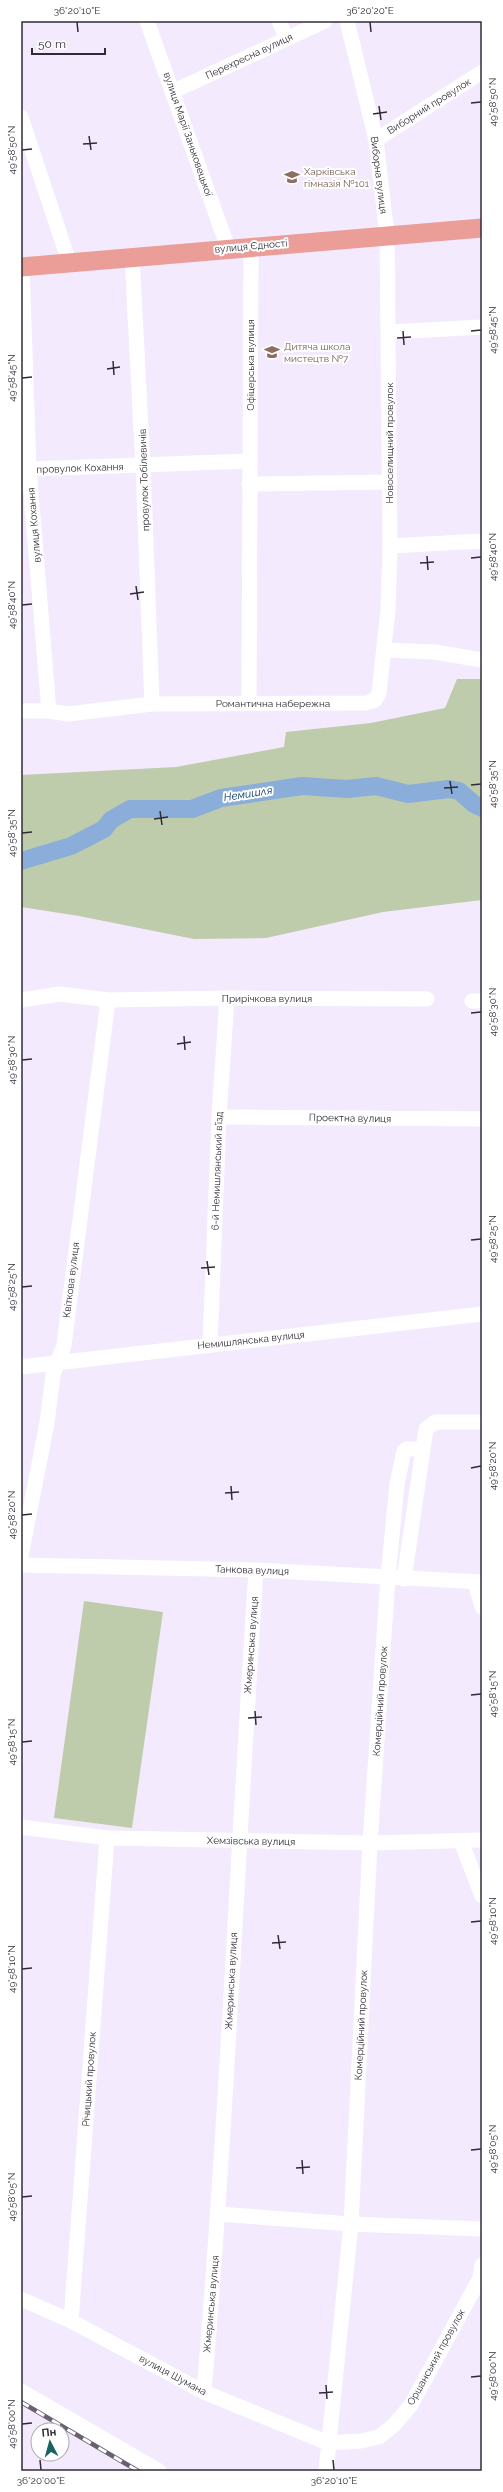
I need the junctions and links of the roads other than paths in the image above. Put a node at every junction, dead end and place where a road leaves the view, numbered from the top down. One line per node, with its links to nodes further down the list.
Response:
1 (147, 21): 7 (street, вулиця Марії Заньковецької)
2 (279, 21): 5 (street)
3 (325, 21): 5 (street, Перехресна вулиця)
4 (347, 21): 9 (street, Виборна вулиця)
5 (286, 38): 7 (street, Перехресна вулиця)
6 (482, 72): 9 (street, Виборний провулок)
7 (174, 91): 13 (street, вулиця Марії Заньковецької)
8 (21, 117): 15 (street)
9 (376, 140): 11 (street, Виборна вулиця)
10 (482, 228): 11 (main road, вулиця Єдності)
11 (387, 235): 12 (main road, вулиця Єдності); 18 (street, Новоселищний провулок)
12 (251, 246): 13 (main road, вулиця Єдності); 19 (street, Офіцерська вулиця)
13 (228, 248): 14 (main road, вулиця Єдності)
14 (132, 256): 15 (main road, вулиця Єдності); 20 (street, провулок Тобілевичів)
15 (69, 262): 16 (main road, вулиця Єдності)
16 (22, 266): 21 (street, вулиця Кохання)
17 (482, 327): 18 (street)
18 (389, 332): 22 (street, Новоселищний провулок)
19 (250, 461): 20 (street, провулок Кохання); 23 (street, Офіцерська вулиця)
20 (143, 466): 21 (street, провулок Кохання); 29 (street, провулок Тобілевичів)
21 (29, 469): 31 (street, вулиця Кохання)
22 (389, 482): 23 (street); 25 (street, Новоселищний провулок)
23 (249, 484): 28 (street, Офіцерська вулиця)
24 (482, 541): 25 (street)
25 (390, 546): 26 (street, Новоселищний провулок)
26 (384, 650): 27 (street); 28 (street, Романтична набережна)
27 (482, 660)
28 (249, 703): 29 (street, Романтична набережна)
29 (152, 704): 31 (street, Романтична набережна)
30 (21, 711): 31 (street, Романтична набережна)
31 (49, 711)
32 (227, 998): 33 (street, Прирічкова вулиця); 35 (street, Прирічкова вулиця); 36 (street, 6-й Немишлянський в’їзд)
33 (427, 999)
34 (21, 1000): 35 (street, Прирічкова вулиця)
35 (108, 1000): 40 (street, Квіткова вулиця)
36 (219, 1117): 37 (street, Проектна вулиця); 39 (street, 6-й Немишлянський в’їзд)
37 (482, 1119)
38 (482, 1314): 39 (street, Немишлянська вулиця)
39 (210, 1345): 40 (street, Немишлянська вулиця)
40 (57, 1362): 41 (street, Немишлянська вулиця); 44 (street, Квіткова вулиця)
41 (21, 1367)
42 (482, 1422): 43 (street)
43 (422, 1449): 47 (street, Комерційний провулок); 48 (street)
44 (21, 1556)
45 (21, 1565): 46 (street, Танкова вулиця)
46 (256, 1570): 47 (street, Танкова вулиця); 53 (street, Жмеринська вулиця)
47 (388, 1577): 48 (street, Танкова вулиця); 56 (street, Комерційний провулок)
48 (404, 1579): 49 (street, Танкова вулиця)
49 (479, 1582): 50 (street)
50 (482, 1608)
51 (21, 1827): 52 (street, Хемзівська вулиця)
52 (107, 1838): 53 (street, Хемзівська вулиця); 63 (street, Річицький провулок)
53 (238, 1840): 56 (street, Хемзівська вулиця); 58 (street, Жмеринська вулиця)
54 (461, 1840): 55 (street, Хемзівська вулиця); 56 (street, Хемзівська вулиця); 57 (street)
55 (482, 1840)
56 (370, 1843): 59 (street, Комерційний провулок)
57 (482, 1896)
58 (219, 2214): 59 (street); 65 (street, Жмеринська вулиця)
59 (351, 2224): 60 (street); 66 (street, Комерційний провулок)
60 (482, 2229)
61 (482, 2265): 66 (street, Оршанський провулок)
62 (21, 2299): 63 (street, вулиця Шумана)
63 (71, 2321): 65 (street, вулиця Шумана)
64 (21, 2391): 67 (street)
65 (204, 2392): 66 (street, вулиця Шумана)
66 (328, 2443): 68 (street, Комерційний провулок)
67 (159, 2471)
68 (326, 2471)

